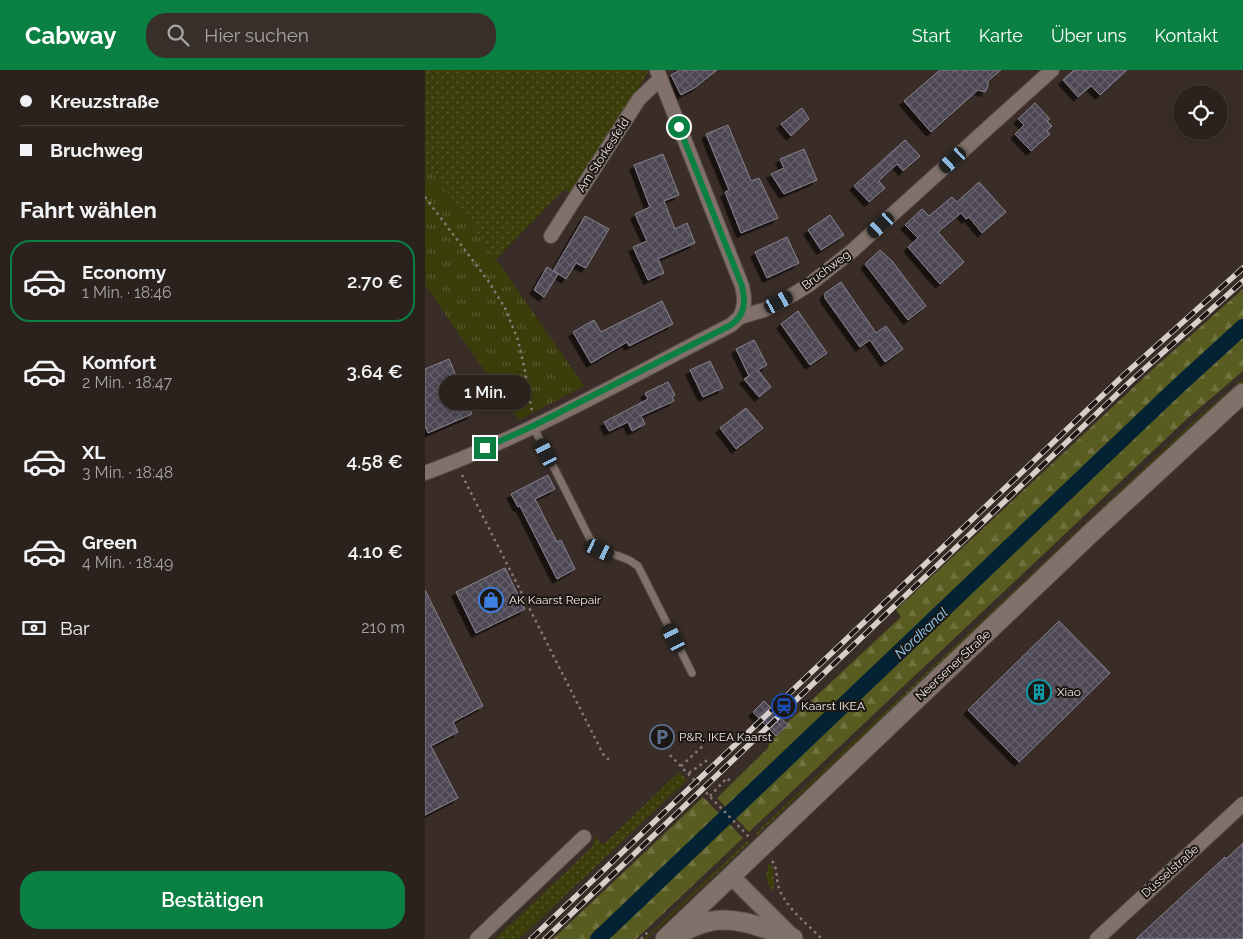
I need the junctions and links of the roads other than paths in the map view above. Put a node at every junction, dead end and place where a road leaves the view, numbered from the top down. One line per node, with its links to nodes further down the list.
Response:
1 (1052, 70): 4 (street, Bruchweg)
2 (659, 75): 3 (street, Am Storkesfeld); 4 (street)
3 (551, 236)
4 (740, 317): 6 (street, Bruchweg)
5 (1243, 393): 11 (main road, Neersener Straße)
6 (533, 426): 7 (street, Bruchweg); 8 (lane)
7 (425, 473)
8 (692, 674)
9 (1243, 804): 15 (street, Düsselstraße)
10 (584, 837): 13 (street)
11 (731, 876): 12 (street); 14 (main road, Neersener Straße)
12 (794, 938): 14 (main road)
13 (477, 939)
14 (666, 939)
15 (1097, 939)

